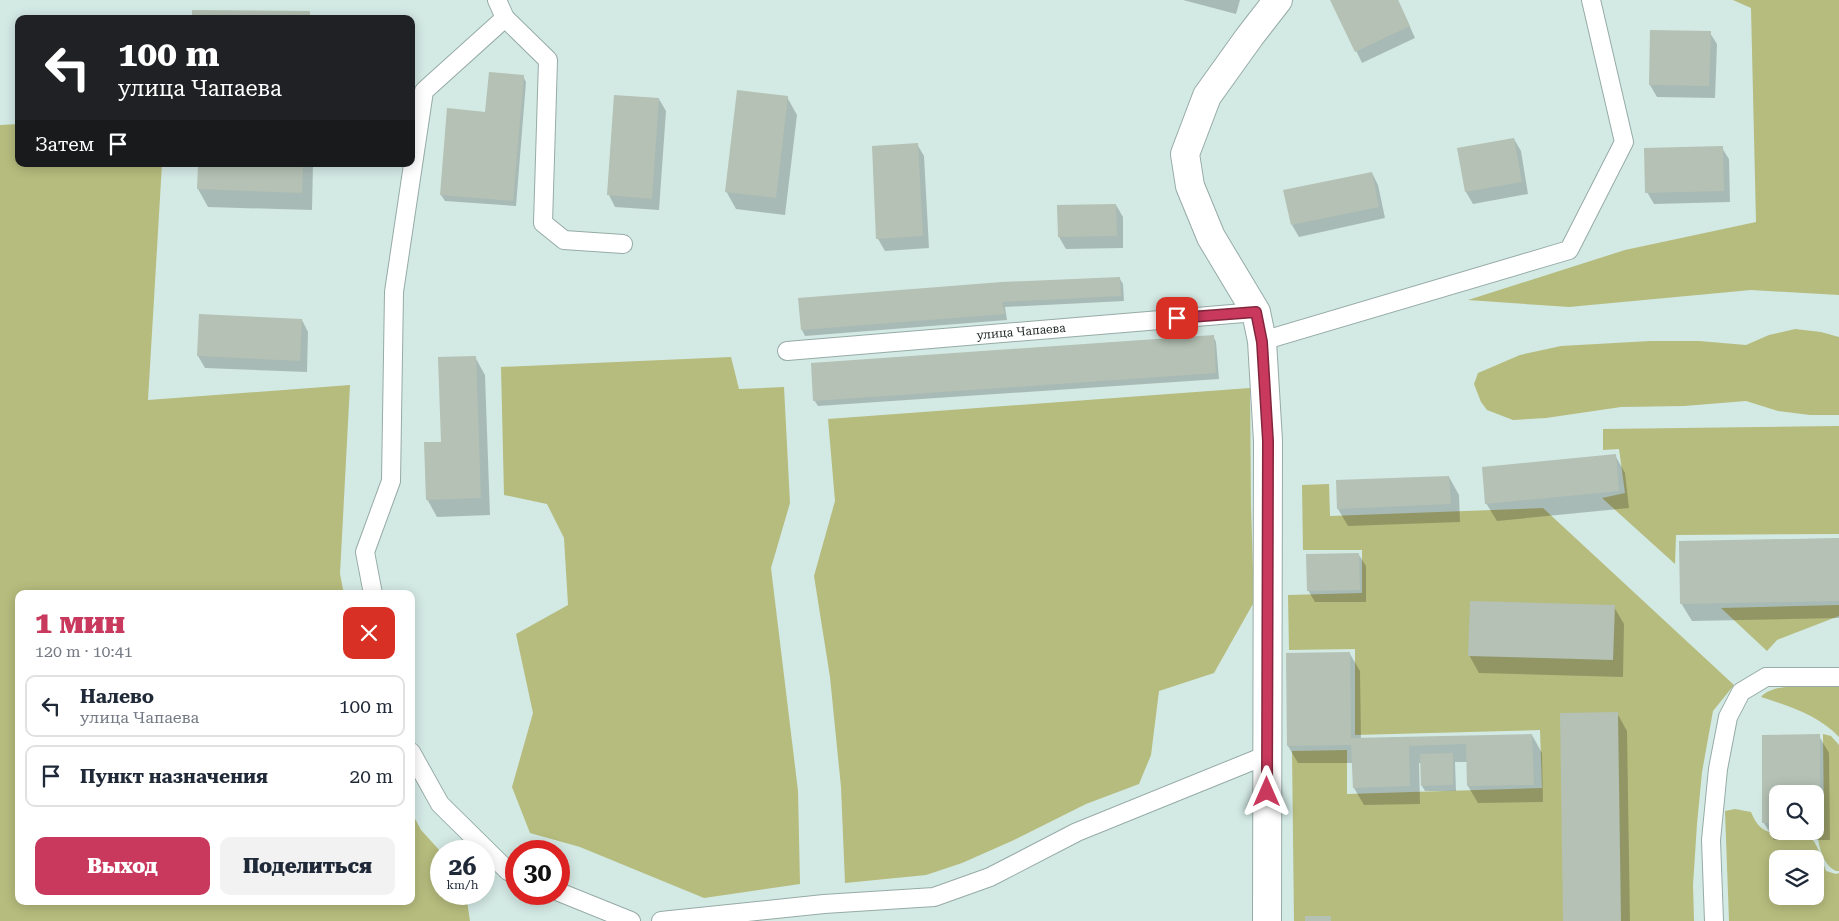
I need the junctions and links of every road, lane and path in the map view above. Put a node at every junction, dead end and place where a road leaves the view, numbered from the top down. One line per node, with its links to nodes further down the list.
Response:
1 (497, 0): 4 (lane)
2 (1278, 0): 8 (street)
3 (1591, 0): 9 (lane)
4 (505, 18): 5 (lane); 7 (lane)
5 (415, 151)
6 (413, 167): 11 (lane)
7 (623, 244)
8 (1256, 312): 9 (street); 10 (lane, улица Чапаева)
9 (1262, 342): 13 (street)
10 (787, 351)
11 (372, 590)
12 (1839, 677): 21 (lane)
13 (1267, 755): 17 (lane); 20 (street)
14 (415, 759): 15 (lane)
15 (505, 868)
16 (570, 896): 18 (lane)
17 (826, 913): 19 (lane)
18 (631, 921)
19 (661, 921)
20 (1267, 921)
21 (1714, 921)

